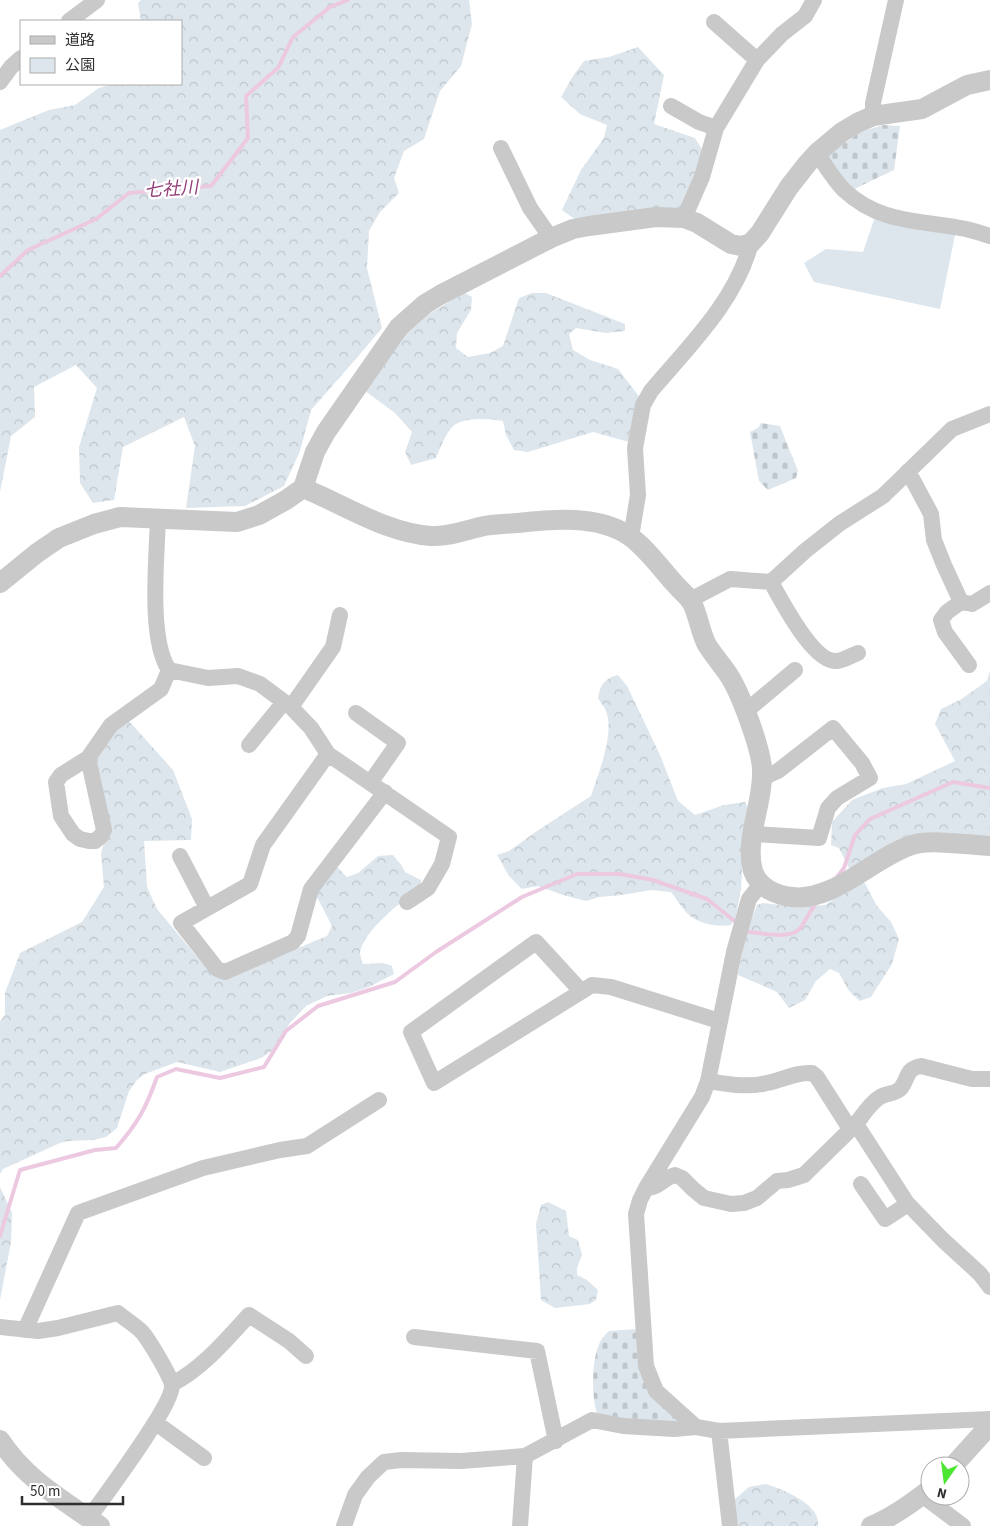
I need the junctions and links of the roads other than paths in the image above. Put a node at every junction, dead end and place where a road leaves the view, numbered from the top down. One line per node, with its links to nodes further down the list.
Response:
1 (97, 0): 4 (street)
2 (814, 0): 7 (street)
3 (896, 0): 11 (street)
4 (70, 20)
5 (714, 22): 7 (street)
6 (20, 59): 9 (street)
7 (757, 60): 12 (street)
8 (990, 80): 11 (street)
9 (0, 82)
10 (671, 106): 12 (street)
11 (873, 116): 14 (street)
12 (716, 128): 15 (street)
13 (501, 148): 17 (street)
14 (817, 153): 16 (street); 18 (street)
15 (684, 218): 17 (street); 18 (street)
16 (990, 236)
17 (551, 238): 21 (street)
18 (751, 244): 23 (street)
19 (990, 414): 20 (street)
20 (908, 471): 24 (street); 28 (street)
21 (303, 488): 22 (street); 23 (street)
22 (158, 518): 25 (street); 32 (street)
23 (631, 537): 27 (street)
24 (771, 582): 27 (street); 30 (street)
25 (0, 584)
26 (990, 593): 28 (street)
27 (690, 600): 35 (street)
28 (962, 602): 31 (street)
29 (340, 615): 34 (street)
30 (858, 652)
31 (968, 665)
32 (169, 670): 34 (street); 39 (street)
33 (795, 670): 35 (street)
34 (287, 705): 37 (street); 38 (street)
35 (745, 712): 40 (street)
36 (356, 713): 41 (street)
37 (249, 745)
38 (328, 754): 41 (street); 48 (street)
39 (88, 758): 39 (street)
40 (762, 778): 43 (street); 43 (street)
41 (370, 783): 42 (street)
42 (385, 792): 47 (street); 48 (street)
43 (753, 834): 46 (street)
44 (990, 846): 46 (street)
45 (180, 856): 48 (street)
46 (755, 892): 50 (street)
47 (407, 902)
48 (207, 908)
49 (581, 991): 49 (street); 50 (street)
50 (719, 1021): 52 (street)
51 (990, 1079): 54 (street)
52 (708, 1080): 54 (street); 56 (street)
53 (379, 1100): 60 (street)
54 (853, 1126): 56 (street); 57 (street)
55 (861, 1184): 57 (street)
56 (646, 1188): 67 (street)
57 (908, 1204): 58 (street)
58 (990, 1287)
59 (0, 1327): 60 (street)
60 (25, 1330): 63 (street)
61 (414, 1337): 70 (street)
62 (306, 1356): 63 (street)
63 (172, 1384): 65 (street)
64 (990, 1420): 68 (street)
65 (156, 1422): 73 (street); 76 (street)
66 (990, 1425): 72 (street)
67 (696, 1427): 68 (street); 70 (street)
68 (719, 1431): 80 (street)
69 (0, 1440): 76 (street)
70 (556, 1441): 71 (street)
71 (525, 1456): 78 (street); 79 (street)
72 (962, 1456)
73 (204, 1458)
74 (920, 1497): 77 (street)
75 (941, 1506): 81 (street)
76 (95, 1522)
77 (876, 1525)
78 (344, 1526)
79 (520, 1526)
80 (730, 1526)
81 (963, 1526)

